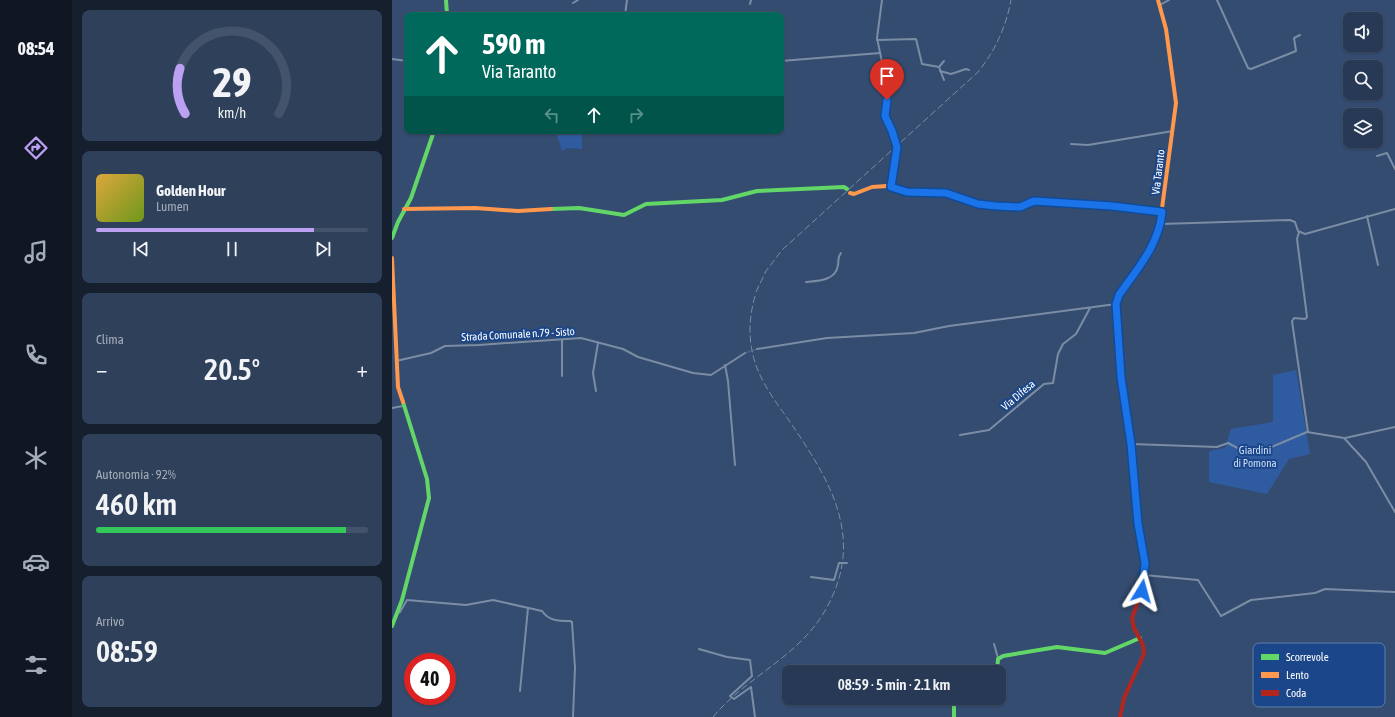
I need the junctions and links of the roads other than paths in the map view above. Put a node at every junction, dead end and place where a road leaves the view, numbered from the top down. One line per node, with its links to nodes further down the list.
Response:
1 (446, 0): 12 (street)
2 (578, 0): 9 (street)
3 (627, 0): 13 (street)
4 (751, 0): 10 (street)
5 (882, 0): 15 (street)
6 (1158, 0): 11 (street, Via Taranto)
7 (1169, 0): 11 (street)
8 (1216, 0): 14 (street)
9 (572, 3)
10 (750, 4)
11 (1160, 5): 25 (street, Via Taranto)
12 (447, 12)
13 (625, 12)
14 (1300, 35)
15 (877, 40): 16 (street); 21 (street)
16 (880, 53): 19 (street); 30 (street)
17 (392, 59): 18 (street)
18 (404, 61)
19 (784, 61)
20 (944, 61): 21 (street)
21 (939, 67): 23 (street)
22 (969, 70): 23 (street)
23 (940, 71): 24 (street)
24 (944, 80)
25 (1173, 130): 27 (street); 33 (street, Via Taranto)
26 (433, 134): 31 (street)
27 (1071, 144)
28 (1377, 156): 29 (street)
29 (1395, 169)
30 (891, 187): 31 (street); 33 (street)
31 (404, 209): 37 (street)
32 (1395, 209): 34 (street)
33 (1162, 212): 35 (street, Via Taranto)
34 (1367, 216): 36 (street); 40 (street)
35 (1161, 224): 36 (street); 42 (street, Via Taranto)
36 (1299, 232): 55 (street)
37 (392, 238)
38 (841, 253): 41 (street)
39 (392, 258): 48 (street)
40 (1378, 265)
41 (806, 282)
42 (1116, 304): 43 (street); 58 (street)
43 (1090, 308): 46 (street); 56 (street, Via Difesa)
44 (562, 340): 45 (street, Strada Comunale n.79 - Sisto); 48 (street, Strada Comunale n.79 - Sisto); 50 (street)
45 (598, 343): 49 (street, Strada Comunale n.79 - Sisto); 51 (street)
46 (757, 349)
47 (746, 353): 49 (street, Strada Comunale n.79 - Sisto)
48 (396, 361): 52 (street)
49 (725, 365): 59 (street)
50 (562, 376)
51 (596, 391)
52 (403, 406): 53 (street); 66 (street)
53 (392, 408)
54 (1395, 427): 57 (street)
55 (1308, 432): 57 (street); 58 (street)
56 (960, 435)
57 (1344, 438): 60 (street)
58 (1131, 444): 62 (street)
59 (735, 465)
60 (1395, 512)
61 (847, 563): 63 (street)
62 (1144, 575): 64 (street); 68 (street)
63 (811, 577)
64 (1395, 592)
65 (528, 608): 66 (street); 73 (street); 75 (street)
66 (398, 613): 67 (street)
67 (392, 626)
68 (1140, 638): 71 (street); 78 (street)
69 (994, 644): 71 (street)
70 (699, 649): 76 (street)
71 (998, 658): 72 (street)
72 (998, 665)
73 (520, 691)
74 (954, 705): 77 (street)
75 (572, 717)
76 (755, 717)
77 (954, 717)
78 (1120, 717)

